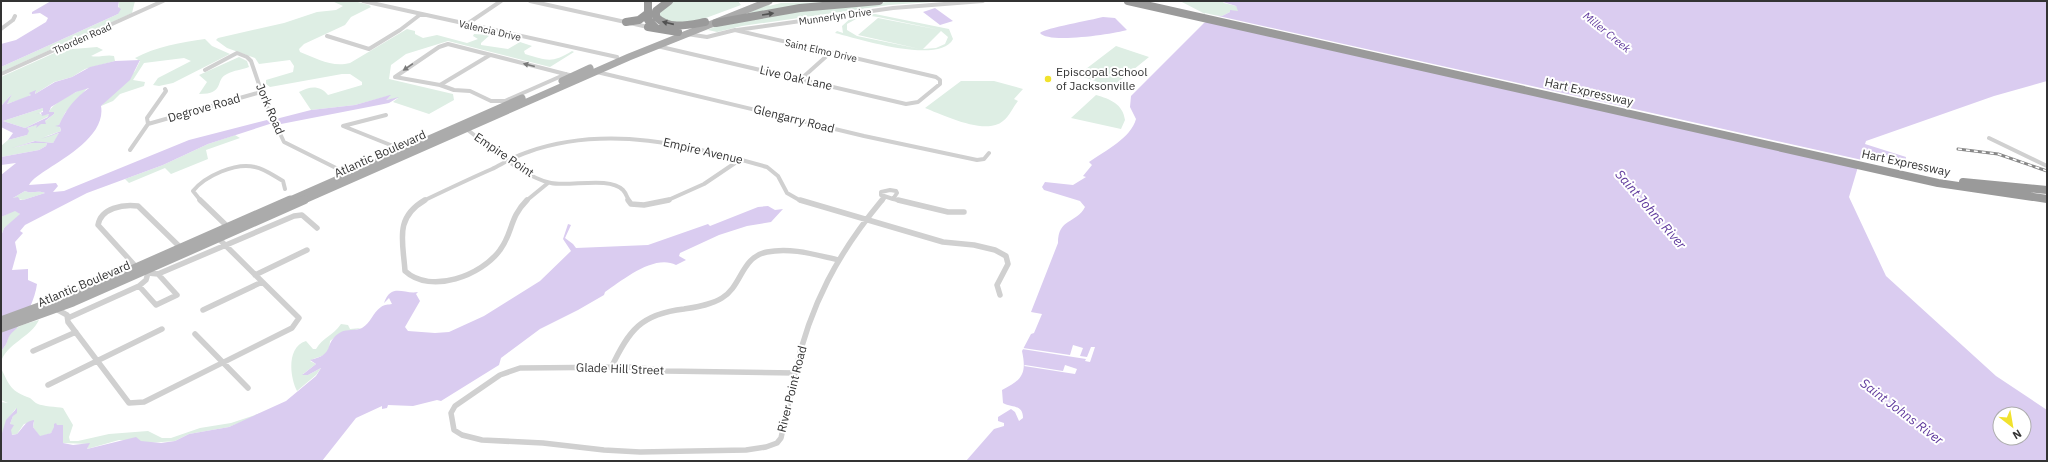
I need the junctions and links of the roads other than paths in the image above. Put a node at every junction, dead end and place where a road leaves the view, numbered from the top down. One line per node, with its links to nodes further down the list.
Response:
1 (163, 1): 34 (street, Thorden Road)
2 (363, 1): 13 (street, Valencia Drive)
3 (501, 1): 18 (street)
4 (530, 1): 16 (street)
5 (648, 1): 14 (highway)
6 (669, 1): 19 (highway, one-way to 6)
7 (757, 1): 19 (main road, Atlantic Boulevard)
8 (769, 1): 17 (main road, Atlantic Boulevard)
9 (879, 1): 17 (highway, one-way to 9)
10 (983, 1): 23 (street, Munnerlyn Drive)
11 (1128, 1): 60 (highway, Hart Expressway)
12 (1144, 1): 52 (highway, Hart Expressway)
13 (421, 14): 18 (street, Valencia Drive); 26 (street)
14 (647, 14): 16 (highway); 21 (highway)
15 (15, 16): 22 (street)
16 (626, 22): 20 (street)
17 (716, 23): 19 (main road, Atlantic Boulevard)
18 (467, 24): 31 (street, Valencia Drive)
19 (705, 25): 24 (main road, Atlantic Boulevard); 25 (main road, Atlantic Boulevard); 27 (street)
20 (648, 27): 21 (highway)
21 (656, 28): 24 (highway)
22 (1, 29)
23 (735, 30): 27 (street, Saint Elmo Drive); 29 (street, Saint Elmo Drive)
24 (678, 32): 25 (main road); 31 (main road, Atlantic Boulevard)
25 (687, 34): 27 (street, Saint Elmo Drive); 28 (main road, Atlantic Boulevard)
26 (327, 36)
27 (713, 36)
28 (657, 46): 33 (main road, Atlantic Boulevard); 36 (street, Live Oak Lane)
29 (830, 53): 36 (street); 39 (street, Saint Elmo Drive)
30 (490, 55): 35 (street, one-way to 30); 37 (street); 37 (street, one-way to 37)
31 (617, 57): 35 (main road, Atlantic Boulevard)
32 (205, 70): 40 (street, Jork Road)
33 (597, 72): 44 (main road, Atlantic Boulevard); 48 (street, Glengarry Road)
34 (1, 74)
35 (570, 75): 41 (main road, Atlantic Boulevard)
36 (801, 79): 39 (street, Live Oak Lane)
37 (440, 85): 41 (street)
38 (165, 89): 43 (street)
39 (933, 91)
40 (261, 92): 43 (street, Degrove Road); 53 (street, Jork Road)
41 (508, 102): 44 (main road, Atlantic Boulevard)
42 (386, 115): 47 (street)
43 (148, 124): 46 (street)
44 (464, 127): 47 (main road, Atlantic Boulevard); 50 (street, Empire Point); 53 (main road, Atlantic Boulevard)
45 (1989, 138): 51 (street)
46 (130, 150)
47 (404, 151): 53 (main road, Atlantic Boulevard)
48 (989, 153)
49 (741, 159): 50 (street, Empire Avenue); 54 (street); 62 (street, Empire Avenue)
50 (510, 160): 54 (street, Empire Point); 54 (street, Empire Avenue)
51 (2047, 166)
52 (1916, 174): 56 (highway); 57 (highway)
53 (352, 176): 63 (main road, Atlantic Boulevard); 65 (main road, Atlantic Boulevard)
54 (548, 183)
55 (285, 189): 63 (street)
56 (2047, 190)
57 (2047, 195)
58 (885, 197): 59 (street); 59 (street, River Point Road); 62 (street, River Point Road)
59 (893, 199): 61 (street)
60 (2047, 199)
61 (964, 212)
62 (866, 219): 69 (street, River Point Road); 75 (street, Empire Avenue)
63 (228, 228): 67 (main road, Atlantic Boulevard)
64 (317, 228): 66 (street)
65 (219, 239): 66 (street); 70 (main road, Atlantic Boulevard)
66 (227, 246): 71 (street); 72 (street)
67 (182, 248): 70 (main road, Atlantic Boulevard); 70 (street)
68 (307, 250): 72 (street)
69 (839, 260): 88 (street); 89 (street, River Point Road)
70 (143, 271): 71 (street); 74 (street); 76 (main road, Atlantic Boulevard); 78 (main road, Atlantic Boulevard)
71 (158, 274): 74 (street)
72 (255, 275): 73 (street)
73 (262, 282): 77 (street); 87 (street)
74 (139, 286): 79 (street)
75 (1000, 295)
76 (56, 309): 78 (main road, Atlantic Boulevard); 79 (street)
77 (203, 310)
78 (39, 312): 80 (main road, Atlantic Boulevard); 81 (main road, Atlantic Boulevard)
79 (68, 318): 83 (street)
80 (1, 321)
81 (1, 328)
82 (162, 330): 86 (street)
83 (76, 332): 85 (street); 86 (street)
84 (195, 334): 87 (street)
85 (33, 351)
86 (98, 360): 87 (street); 90 (street)
87 (222, 363): 91 (street)
88 (611, 368): 89 (street, Glade Hill Street); 92 (street, Glade Hill Street)
89 (796, 373): 92 (street, River Point Road)
90 (48, 385)
91 (248, 388)
92 (455, 406)

